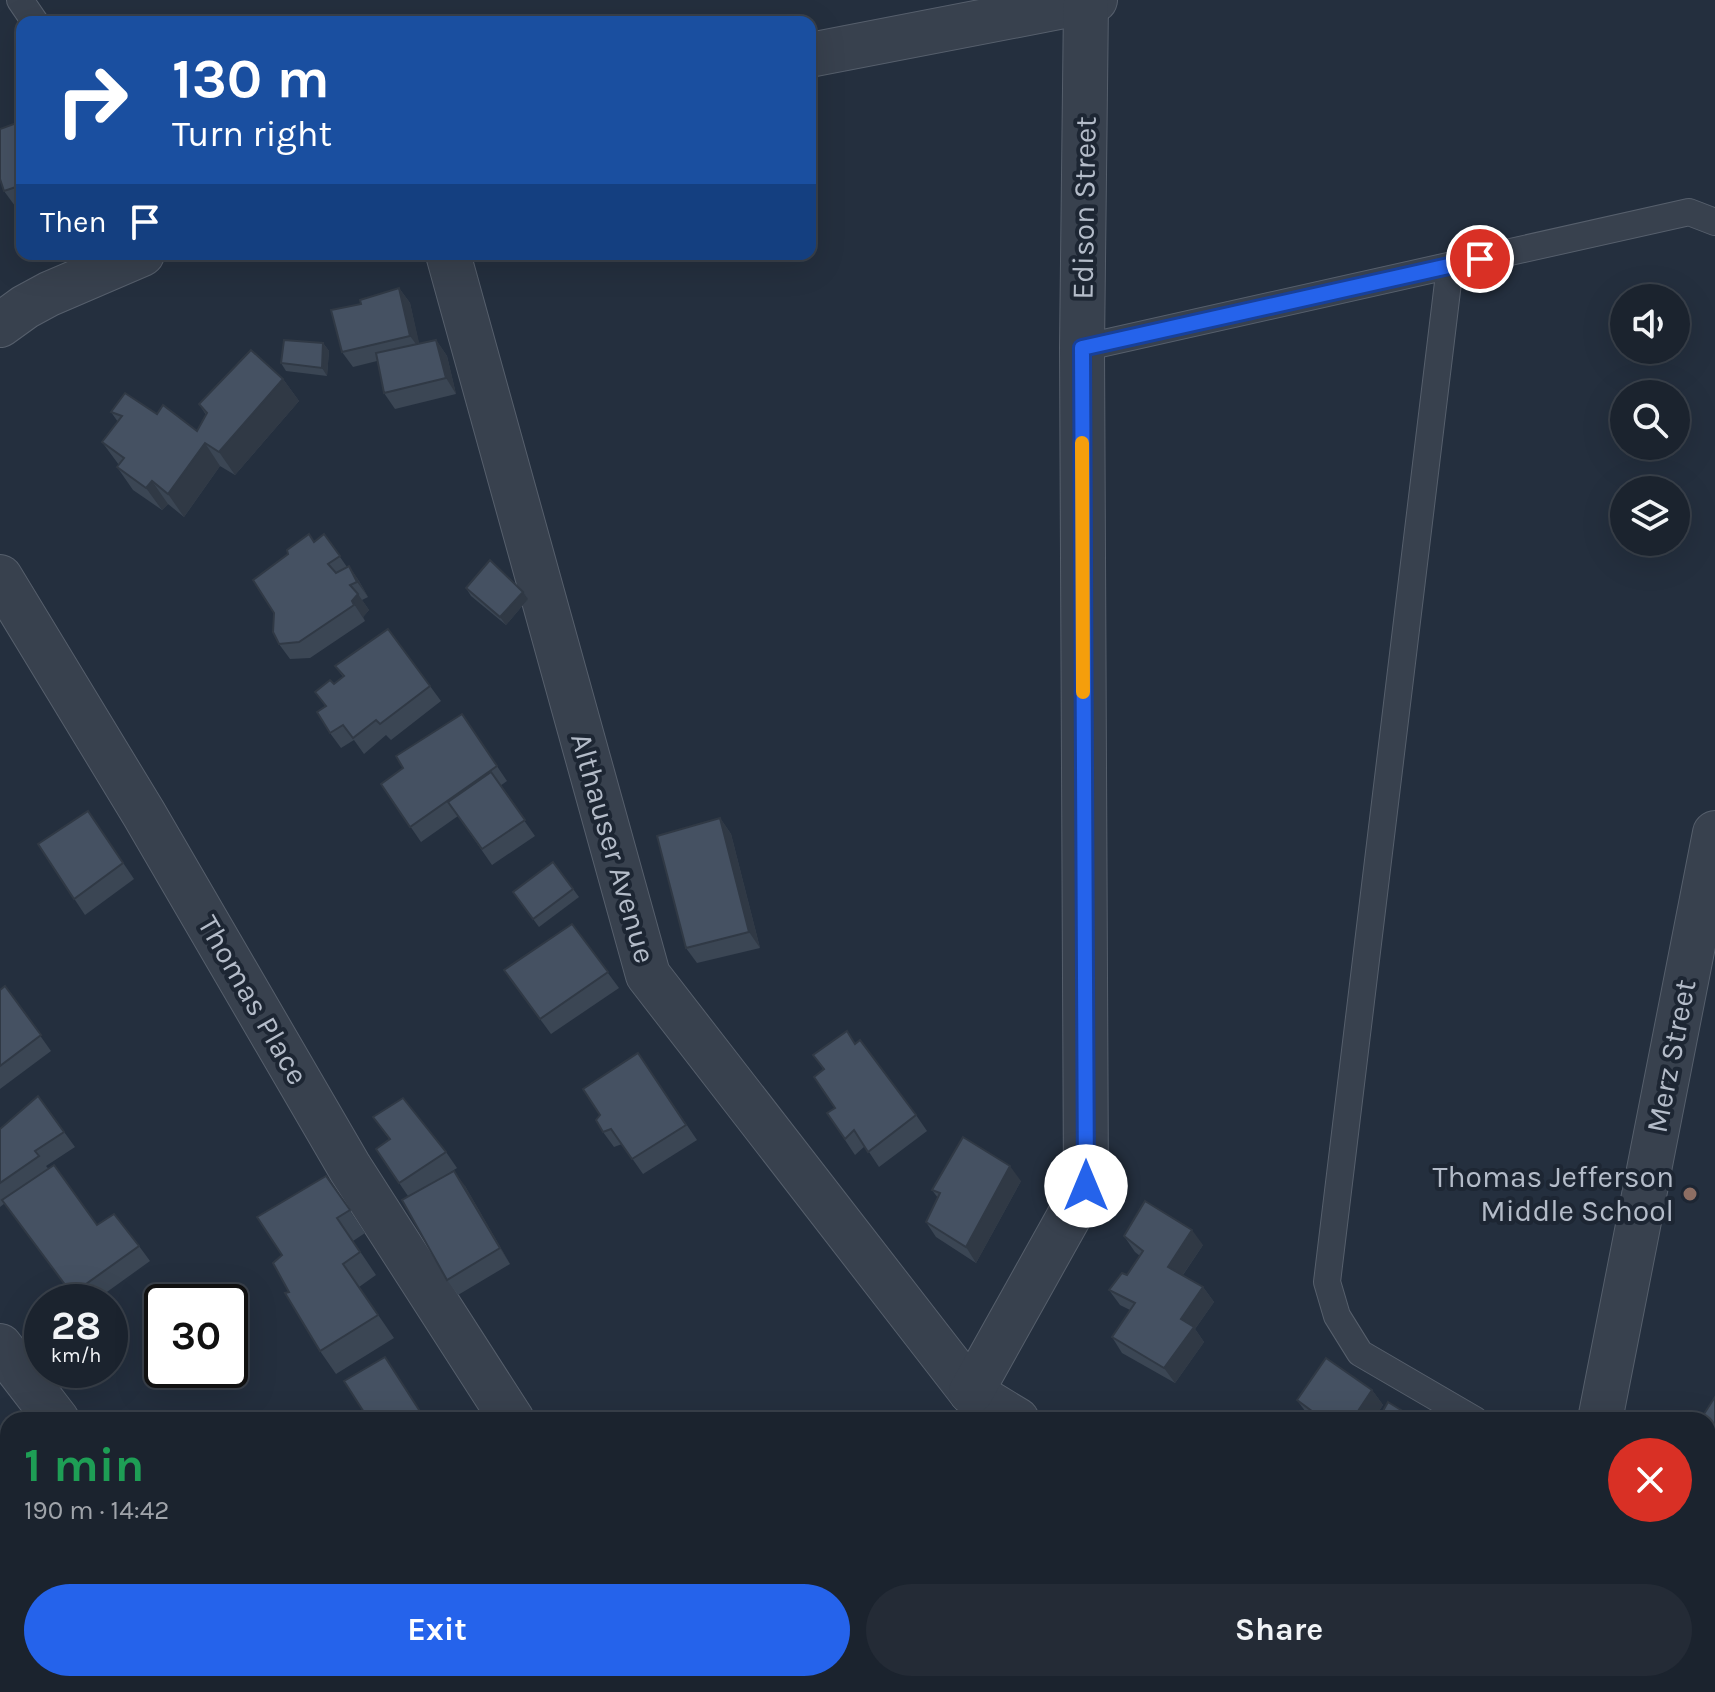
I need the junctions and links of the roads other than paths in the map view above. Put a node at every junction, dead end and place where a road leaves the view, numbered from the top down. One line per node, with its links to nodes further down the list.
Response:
1 (1091, 1): 2 (street); 8 (street, Edison Street)
2 (816, 54)
3 (1715, 222): 6 (lane)
4 (128, 260): 7 (street)
5 (450, 260): 13 (street, Althauser Avenue)
6 (1450, 266): 8 (lane); 17 (lane)
7 (0, 325)
8 (1082, 348): 13 (street, Edison Street)
9 (0, 577): 15 (street, Thomas Place)
10 (1715, 833): 11 (street, Merz Street)
11 (1704, 941): 18 (street, Merz Street)
12 (5, 1363): 14 (street)
13 (971, 1392): 16 (street, Althauser Avenue)
14 (50, 1412)
15 (507, 1412)
16 (1004, 1412)
17 (1461, 1412)
18 (1602, 1412)

